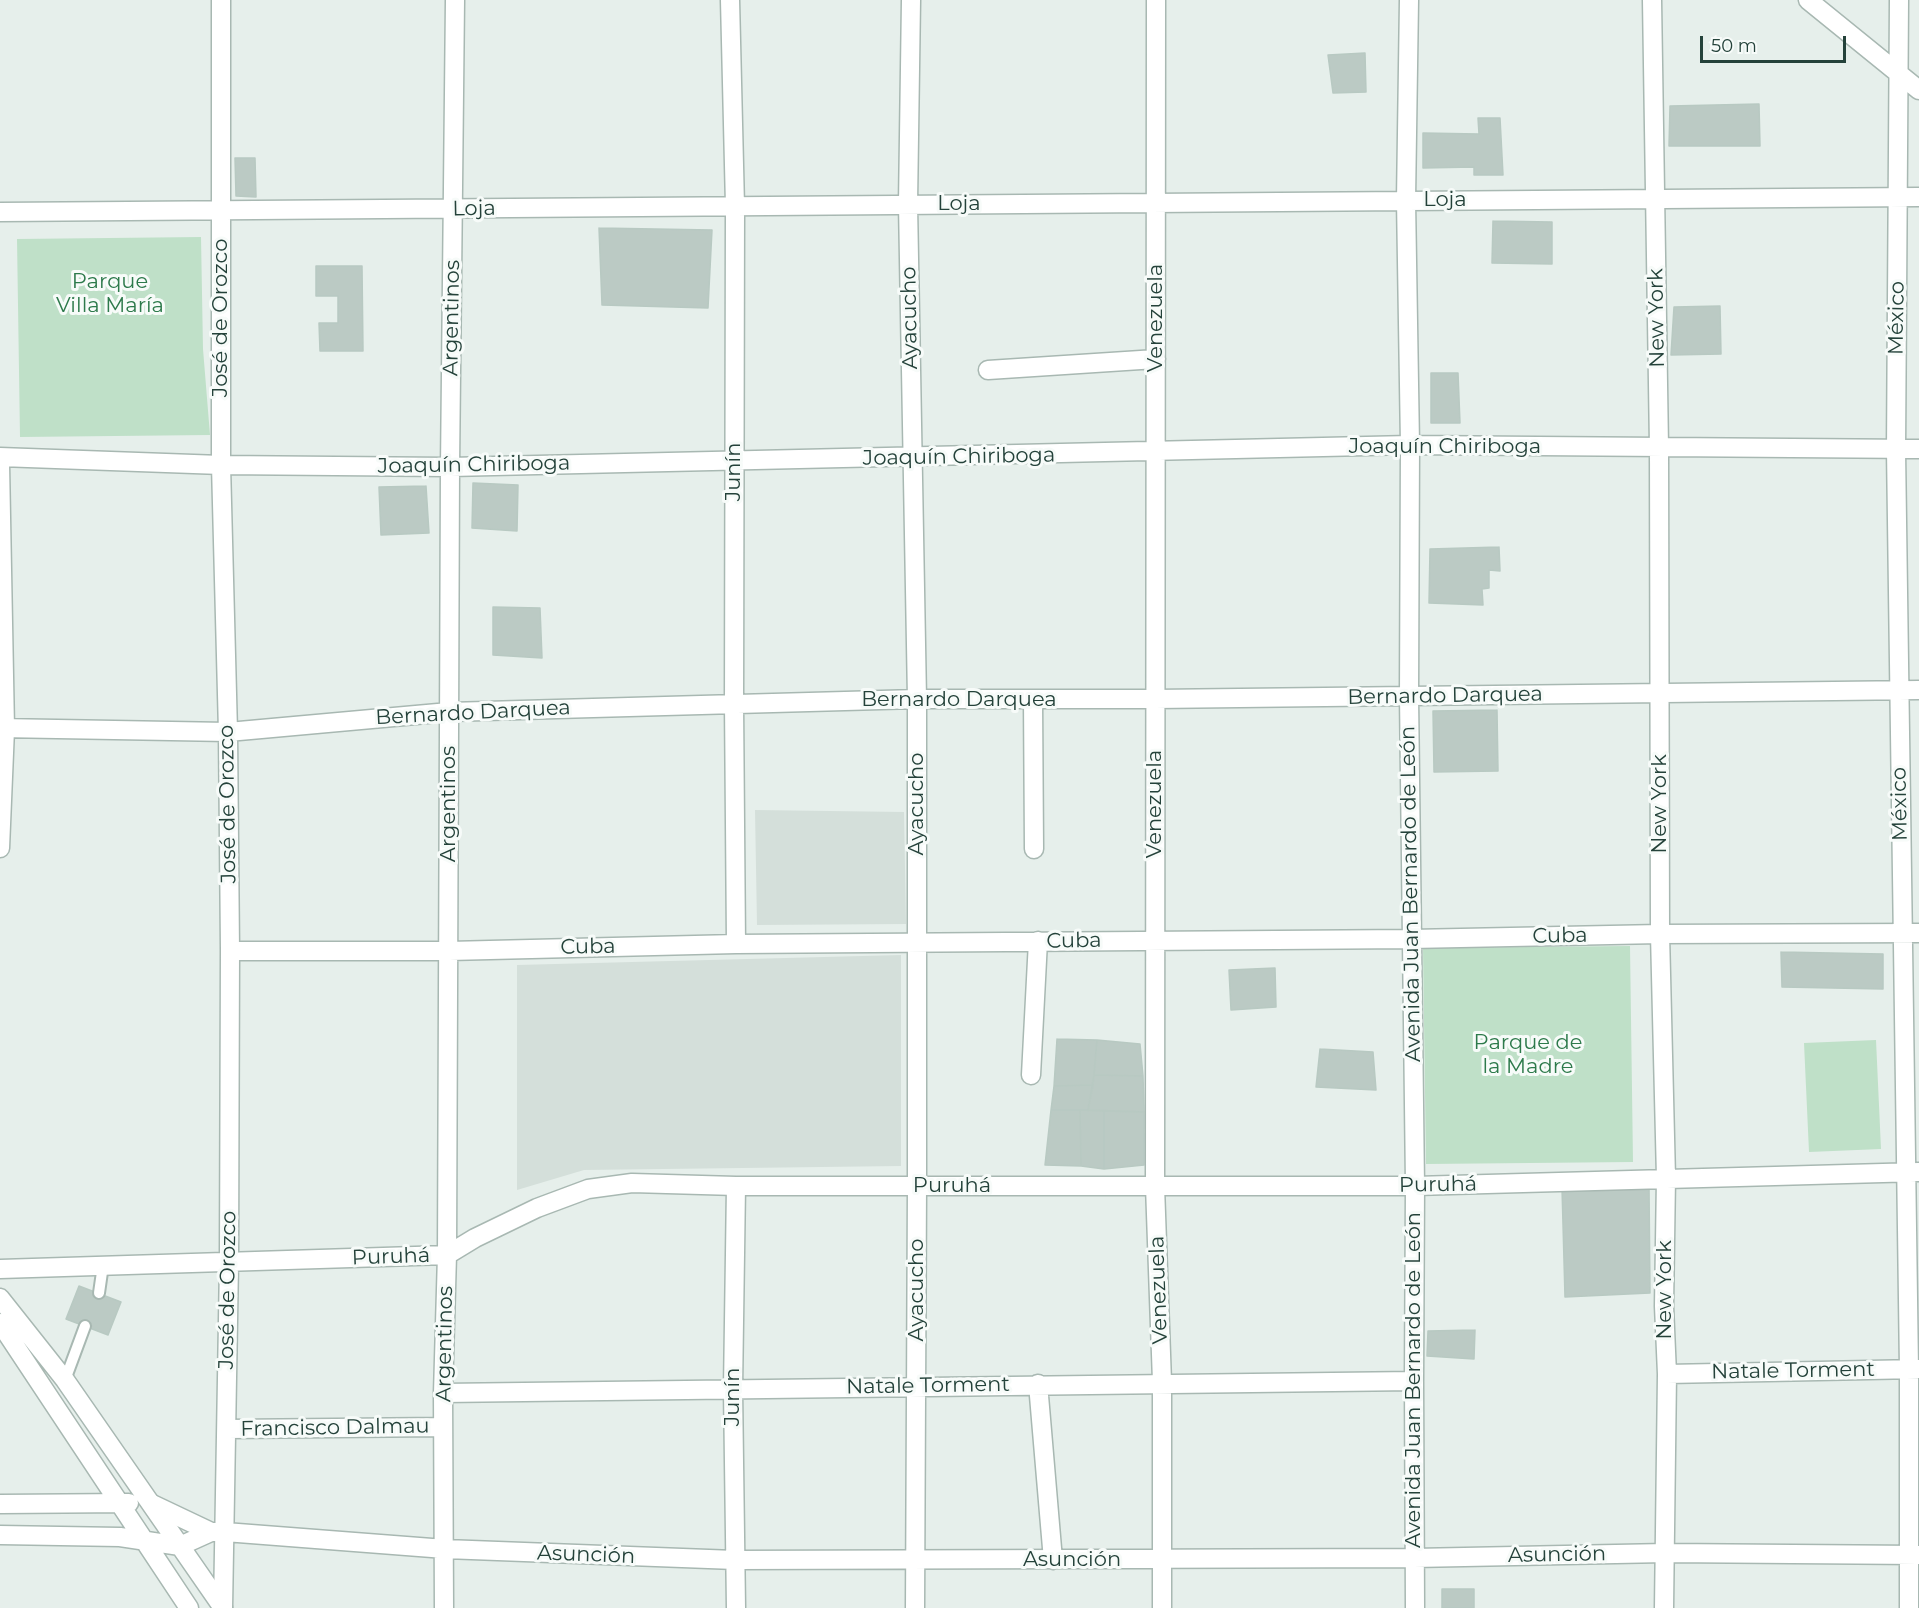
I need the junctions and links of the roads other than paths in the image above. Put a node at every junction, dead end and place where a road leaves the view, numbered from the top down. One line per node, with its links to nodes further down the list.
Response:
1 (221, 0): 20 (street, José de Orozco)
2 (455, 0): 19 (street, Argentinos)
3 (730, 0): 18 (street, Junín)
4 (911, 0): 17 (street, Ayacucho)
5 (1156, 0): 16 (street, Venezuela)
6 (1409, 0): 15 (street, Avenida Juan Bernardo de León)
7 (1652, 0): 14 (street, New York)
8 (1808, 0): 10 (street)
9 (1899, 0): 10 (street, México)
10 (1900, 74): 11 (street); 12 (street, México)
11 (1919, 90)
12 (1898, 197): 13 (street, Loja); 14 (street, Loja); 27 (street, México)
13 (1919, 197)
14 (1656, 199): 15 (street, Loja); 25 (street, New York)
15 (1406, 200): 16 (street, Loja); 24 (street, Avenida Juan Bernardo de León)
16 (1156, 202): 17 (street, Loja); 22 (street, Venezuela)
17 (908, 204): 18 (street, Loja); 30 (street, Ayacucho)
18 (735, 206): 19 (street, Loja); 31 (street, Junín)
19 (454, 209): 20 (street, Loja); 34 (street, Argentinos)
20 (220, 210): 21 (street, Loja); 33 (street, José de Orozco)
21 (0, 212)
22 (1156, 359): 23 (street); 28 (street, Venezuela)
23 (988, 370)
24 (1410, 446): 25 (street, Joaquín Chiriboga); 28 (street, Joaquín Chiriboga); 38 (street, Avenida Juan Bernardo de León)
25 (1659, 447): 27 (street, Joaquín Chiriboga); 37 (street, New York)
26 (1919, 449): 27 (street, Joaquín Chiriboga)
27 (1896, 450): 35 (street, México)
28 (1156, 452): 30 (street, Joaquín Chiriboga); 41 (street, Venezuela)
29 (0, 458): 33 (street, Joaquín Chiriboga)
30 (912, 458): 31 (street, Joaquín Chiriboga); 39 (street, Ayacucho)
31 (734, 461): 34 (street, Joaquín Chiriboga); 42 (street, Junín)
32 (0, 464): 44 (street)
33 (221, 465): 34 (street, Joaquín Chiriboga); 45 (street, José de Orozco)
34 (450, 467): 43 (street, Argentinos)
35 (1898, 690): 36 (street, Bernardo Darquea); 37 (street, Bernardo Darquea); 48 (street, México)
36 (1919, 690)
37 (1659, 693): 38 (street, Bernardo Darquea); 49 (street, New York)
38 (1409, 696): 41 (street, Bernardo Darquea); 50 (street, Avenida Juan Bernardo de León)
39 (917, 699): 40 (street, Bernardo Darquea); 42 (street, Bernardo Darquea); 53 (street, Ayacucho)
40 (1033, 699): 41 (street, Bernardo Darquea); 47 (street)
41 (1155, 699): 51 (street, Venezuela)
42 (734, 703): 43 (street, Bernardo Darquea); 54 (street, Junín)
43 (449, 712): 45 (street, Bernardo Darquea); 56 (street, Argentinos)
44 (3, 728): 45 (street, Bernardo Darquea); 46 (street)
45 (228, 732): 55 (street, José de Orozco)
46 (0, 848)
47 (1034, 849)
48 (1910, 933): 49 (street, Cuba); 58 (street, México)
49 (1660, 934): 50 (street, Cuba); 59 (street, New York)
50 (1411, 939): 51 (street, Cuba); 63 (street, Avenida Juan Bernardo de León)
51 (1155, 940): 52 (street, Cuba); 62 (street, Venezuela)
52 (1038, 941): 53 (street, Cuba); 57 (street)
53 (917, 942): 54 (street, Cuba); 61 (street, Ayacucho)
54 (736, 944): 56 (street, Cuba)
55 (230, 951): 56 (street, Cuba); 65 (street, José de Orozco)
56 (449, 951): 64 (street, Argentinos)
57 (1031, 1075)
58 (1912, 1172): 59 (street, Puruhá); 72 (street, México)
59 (1666, 1178): 63 (street, Puruhá); 73 (street, New York)
60 (736, 1186): 61 (street, Puruhá); 64 (street, Puruhá); 79 (street, Junín)
61 (917, 1186): 62 (street, Puruhá); 78 (street, Ayacucho)
62 (1155, 1186): 63 (street, Puruhá); 76 (street, Venezuela)
63 (1415, 1186): 75 (street, Avenida Juan Bernardo de León)
64 (447, 1255): 65 (street, Puruhá); 80 (street, Argentinos)
65 (229, 1263): 66 (street, Puruhá); 82 (street, José de Orozco)
66 (103, 1265): 67 (street, Puruhá); 68 (lane)
67 (0, 1269)
68 (99, 1293)
69 (0, 1298): 74 (street)
70 (85, 1326): 74 (lane)
71 (3, 1330): 83 (street)
72 (1914, 1369): 73 (street, Natale Torment); 92 (street, México)
73 (1666, 1374): 91 (street, New York)
74 (65, 1380): 85 (street)
75 (1414, 1381): 76 (street, Natale Torment); 93 (street, Avenida Juan Bernardo de León)
76 (1162, 1382): 77 (street, Natale Torment); 94 (street, Venezuela)
77 (1038, 1384): 78 (street, Natale Torment); 96 (street)
78 (916, 1386): 79 (street, Natale Torment); 97 (street, Ayacucho)
79 (732, 1389): 80 (street, Natale Torment); 95 (street, Junín)
80 (443, 1393): 81 (street, Argentinos)
81 (443, 1427): 82 (street, Francisco Dalmau); 90 (street, Argentinos)
82 (227, 1429): 86 (street, José de Orozco)
83 (120, 1503): 84 (street); 85 (street); 88 (street)
84 (0, 1504)
85 (152, 1504): 86 (street, Asunción); 89 (street)
86 (218, 1532): 89 (street, Asunción); 90 (street, Asunción); 99 (street, José de Orozco)
87 (0, 1535): 88 (street)
88 (144, 1539): 89 (street); 98 (street)
89 (180, 1546): 99 (street)
90 (445, 1549): 95 (street, Asunción); 100 (street, Argentinos)
91 (1666, 1552): 92 (street, Asunción); 93 (street, Asunción); 105 (street, New York)
92 (1914, 1555): 106 (street, México)
93 (1413, 1558): 94 (street, Asunción); 104 (street, Avenida Juan Bernardo de León)
94 (1162, 1559): 96 (street, Asunción); 103 (street, Venezuela)
95 (735, 1560): 97 (street, Asunción); 101 (street, Junín)
96 (1053, 1560): 97 (street, Asunción)
97 (915, 1561): 102 (street, Ayacucho)
98 (189, 1608)
99 (223, 1608)
100 (444, 1608)
101 (736, 1608)
102 (915, 1608)
103 (1162, 1608)
104 (1415, 1608)
105 (1664, 1608)
106 (1909, 1608)

